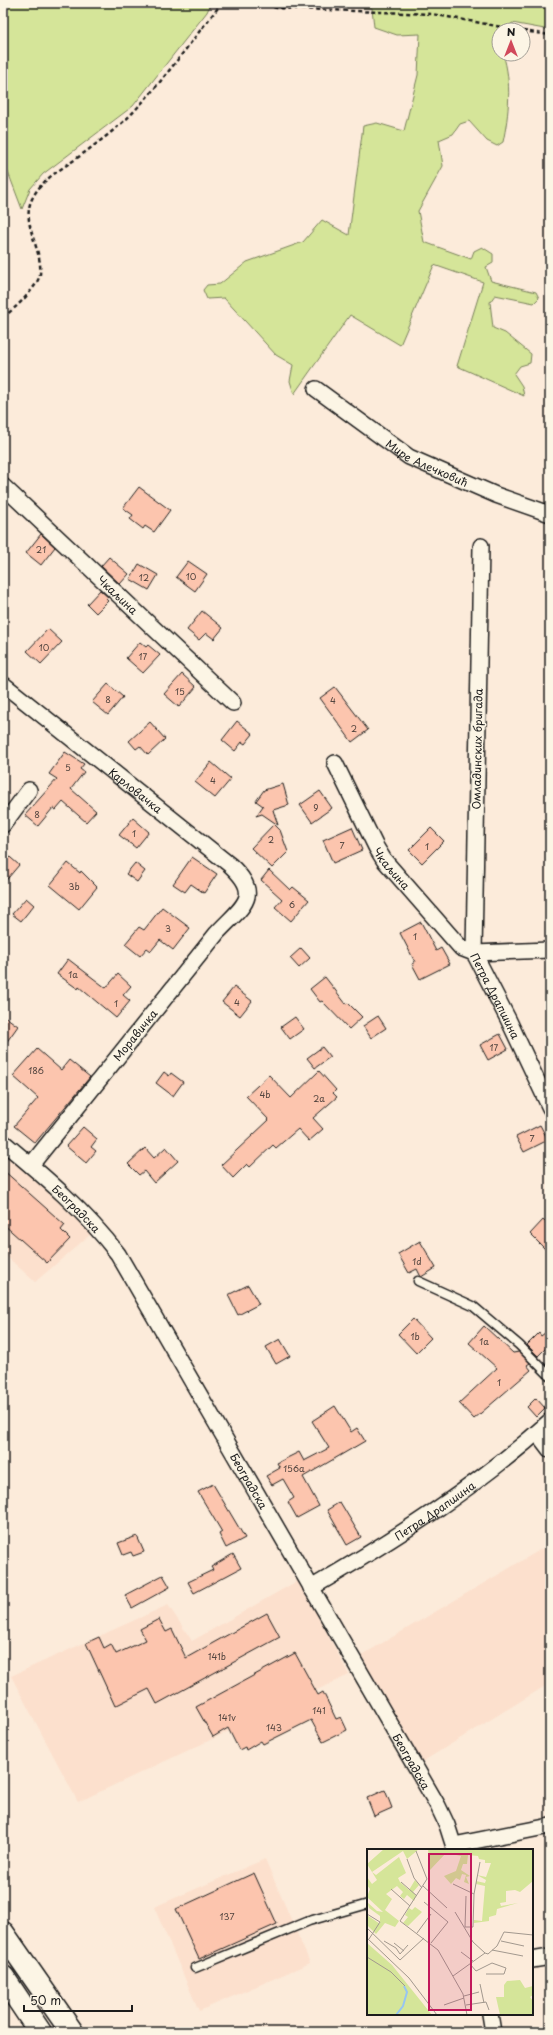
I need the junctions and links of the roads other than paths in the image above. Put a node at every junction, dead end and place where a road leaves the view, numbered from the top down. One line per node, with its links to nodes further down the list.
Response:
1 (316, 389): 3 (street, Мире Алечковић)
2 (3, 486): 6 (street, Чкаљина)
3 (550, 514)
4 (481, 546): 12 (street, Омладинских бригада)
5 (3, 684): 10 (street, Карловачка)
6 (233, 703)
7 (335, 763): 12 (street, Чкаљина)
8 (29, 790): 9 (street)
9 (3, 825)
10 (242, 906): 15 (street, Моравичка)
11 (550, 950): 12 (street, Петра Драпшина)
12 (474, 953): 13 (street, Петра Драпшина)
13 (550, 1108)
14 (3, 1142): 15 (street, Београдска)
15 (31, 1165): 21 (street, Београдска)
16 (418, 1281): 17 (lane)
17 (550, 1376)
18 (550, 1421): 19 (street, Петра Драпшина)
19 (537, 1433): 20 (street); 21 (street, Петра Драпшина)
20 (550, 1450)
21 (311, 1588): 23 (street, Београдска)
22 (550, 1826): 23 (street)
23 (455, 1847)
24 (367, 1904): 28 (lane)
25 (3, 1934): 32 (highway)
26 (550, 1957): 27 (street)
27 (533, 1960)
28 (196, 1968)
29 (3, 1978): 31 (highway)
30 (490, 2015): 33 (street)
31 (40, 2032)
32 (72, 2032)
33 (493, 2032)

